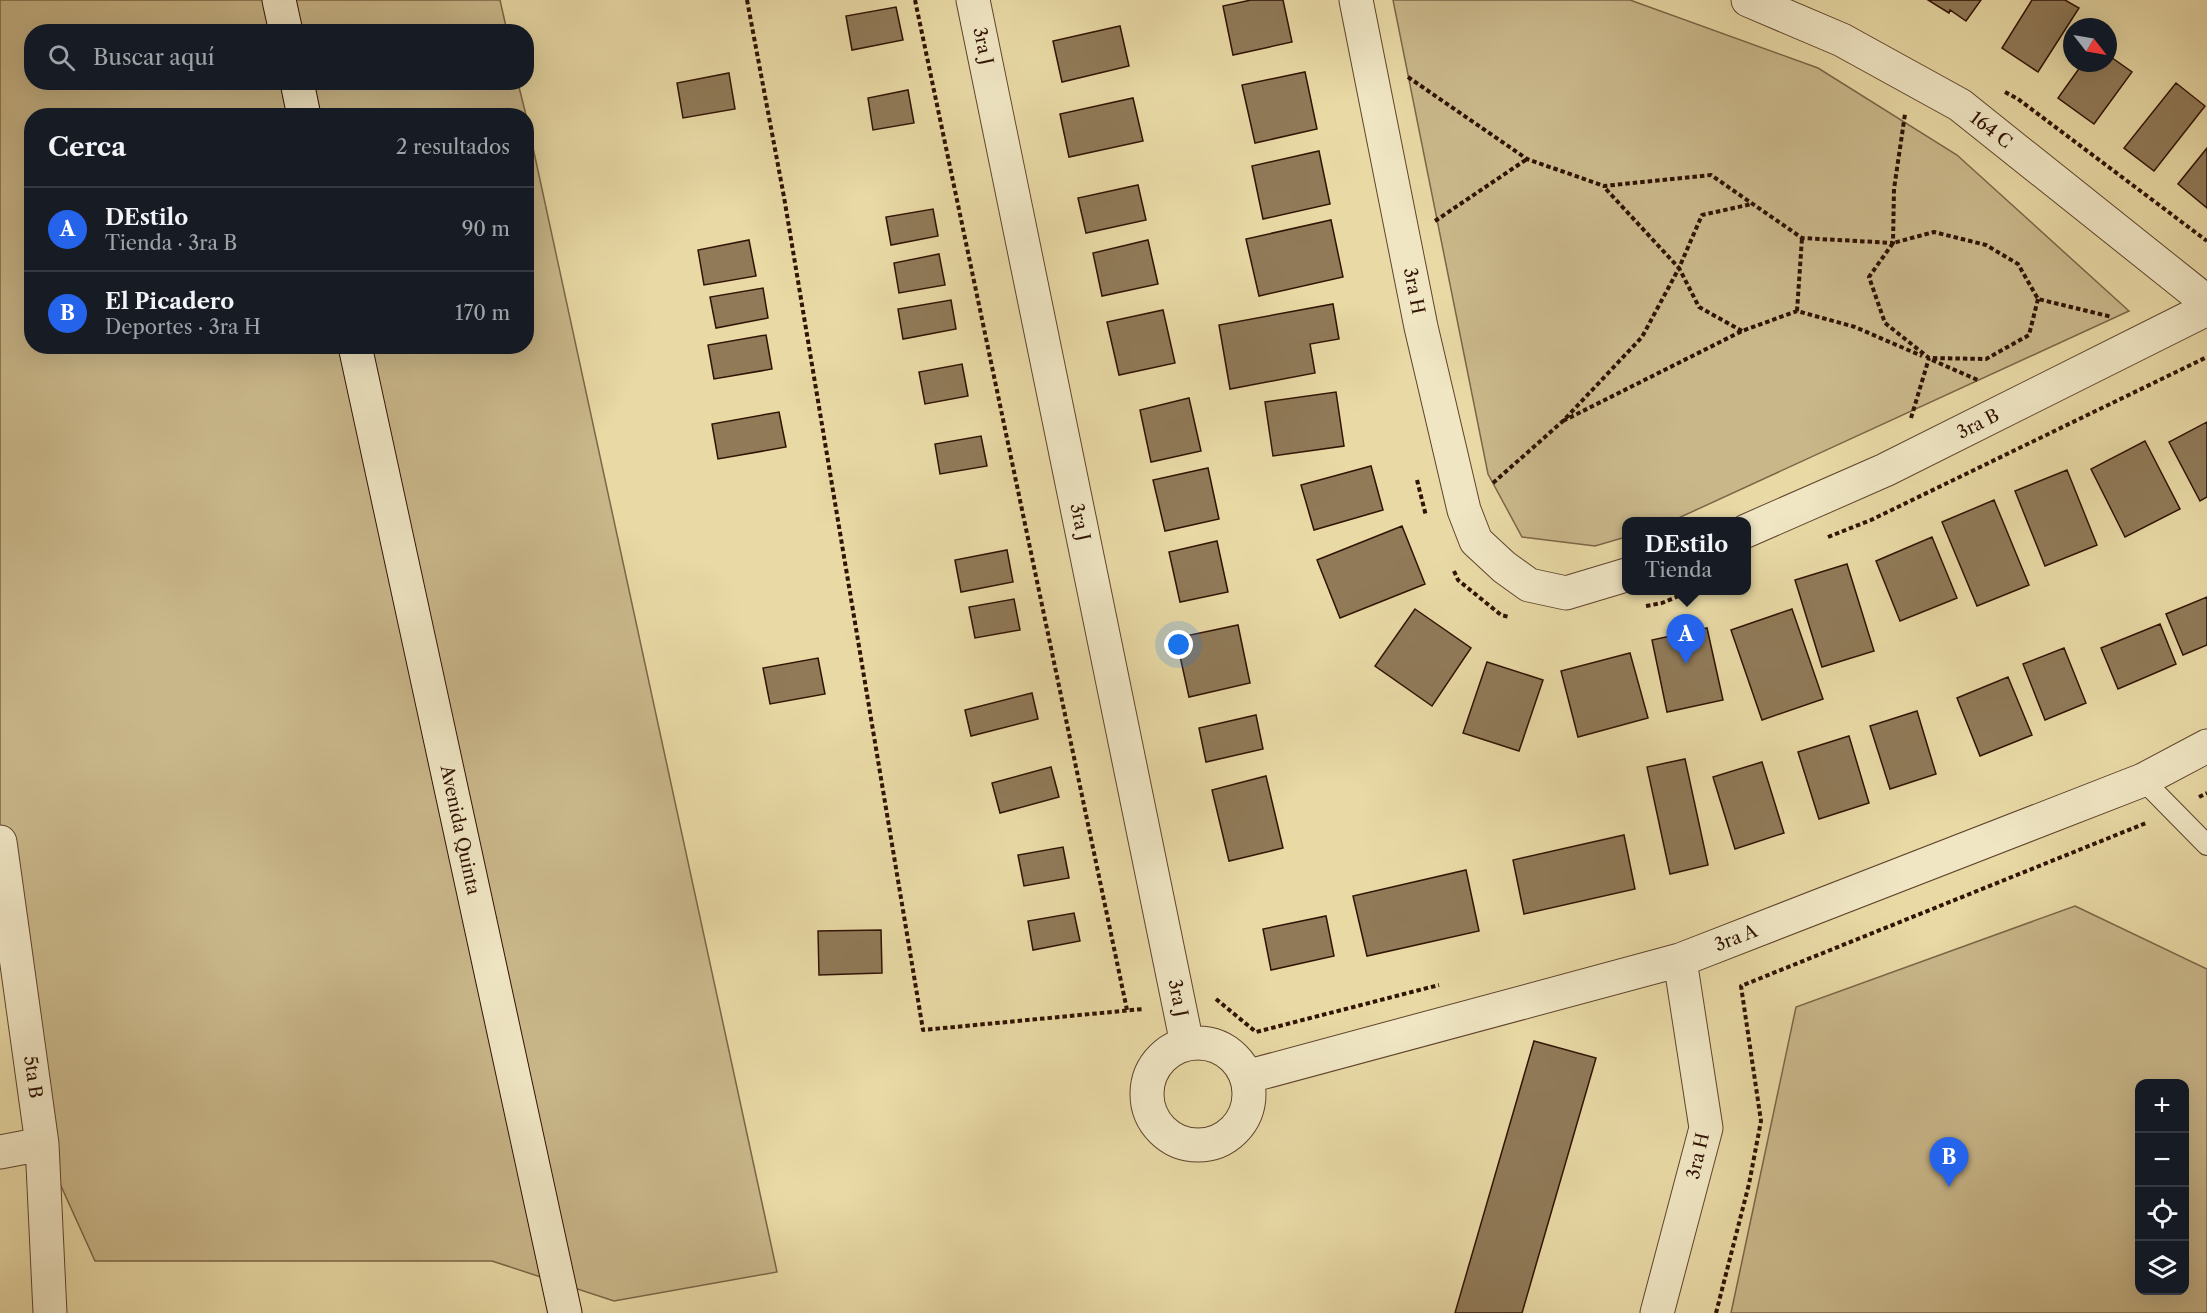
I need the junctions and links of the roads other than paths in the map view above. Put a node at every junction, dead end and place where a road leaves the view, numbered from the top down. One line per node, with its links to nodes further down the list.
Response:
1 (279, 0): 5 (street)
2 (973, 0): 18 (street, 3ra J)
3 (1356, 0): 12 (street, 3ra H)
4 (1748, 0): 8 (street, 164 C)
5 (284, 24)
6 (299, 90): 7 (street)
7 (302, 108)
8 (2207, 302)
9 (2207, 309): 11 (street, 3ra B)
10 (357, 354): 23 (street, Avenida Quinta)
11 (1751, 529)
12 (1622, 576)
13 (2207, 746): 14 (street, 3ra A)
14 (2143, 780): 16 (lane); 17 (street, 3ra A)
15 (0, 842): 20 (street, 5ta B)
16 (2207, 845)
17 (1680, 960): 19 (street, 3ra A); 24 (street, 3ra H)
18 (1187, 1044): 19 (street); 19 (street)
19 (1246, 1077)
20 (42, 1144): 21 (street); 22 (street, 5ta B)
21 (0, 1152)
22 (50, 1313)
23 (565, 1313)
24 (1657, 1313)

